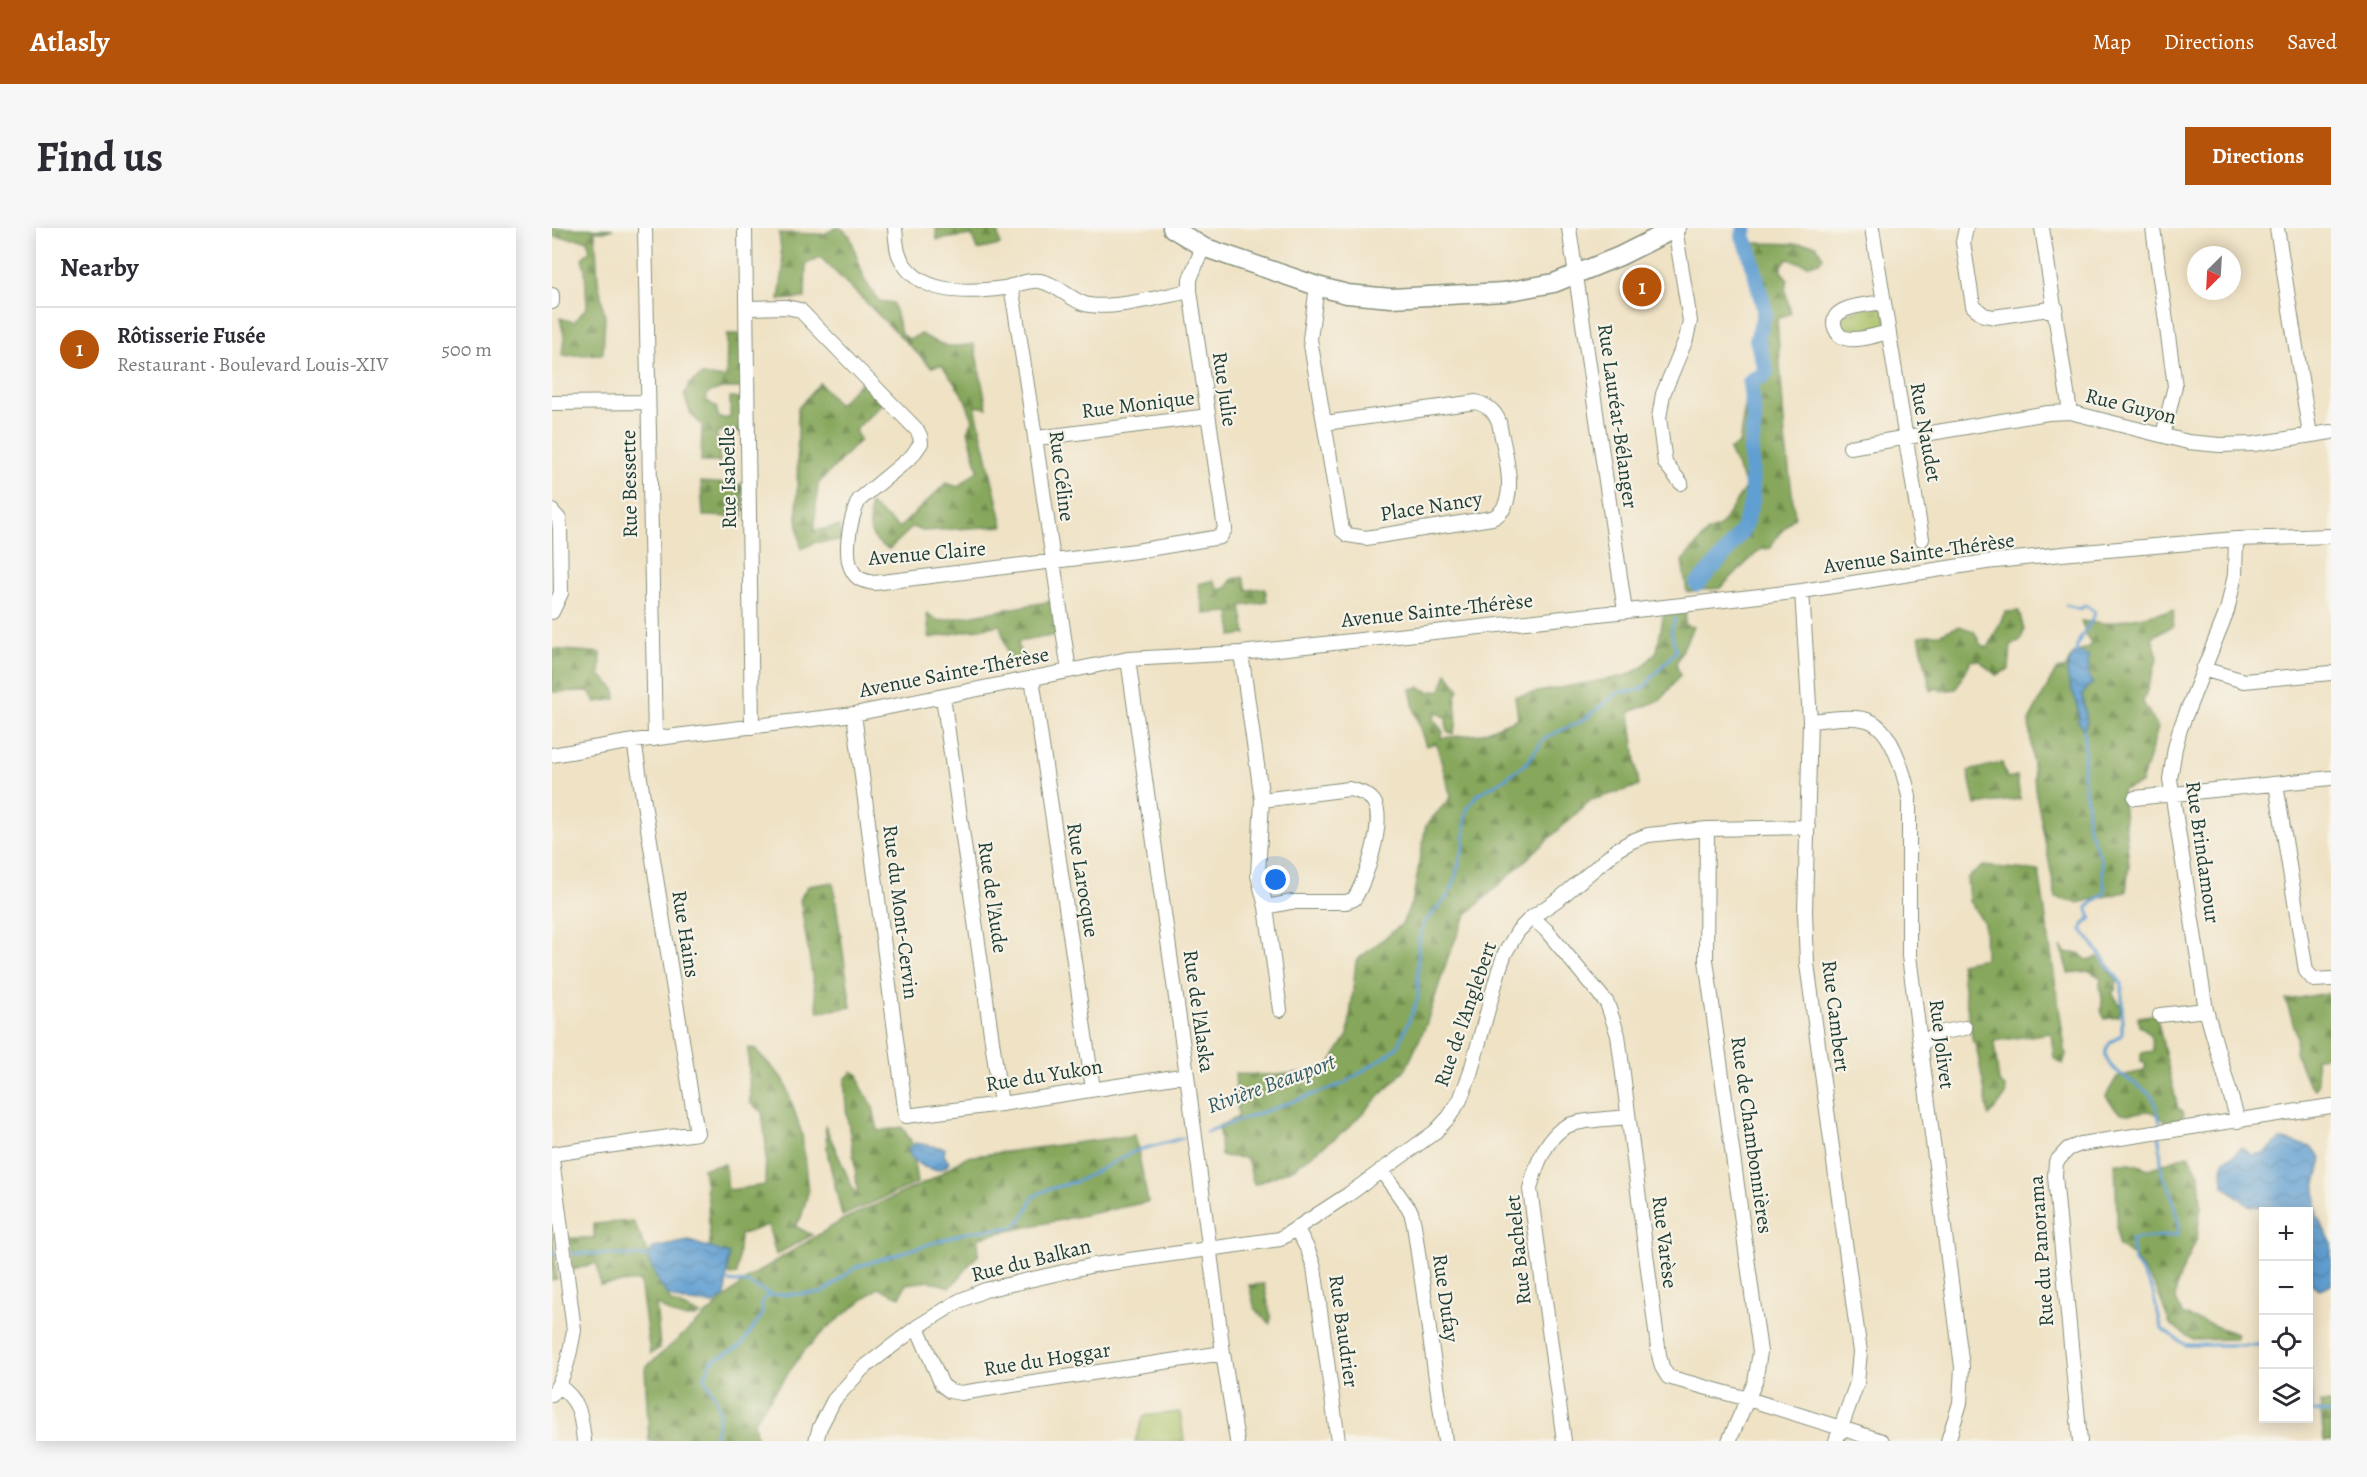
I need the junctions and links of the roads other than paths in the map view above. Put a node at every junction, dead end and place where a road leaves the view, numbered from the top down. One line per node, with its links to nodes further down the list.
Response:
1 (645, 228): 23 (street, Rue Bessette)
2 (745, 228): 20 (street, Rue Isabelle)
3 (895, 228): 14 (street)
4 (1172, 228): 12 (main road)
5 (1569, 228): 13 (street, Rue Lauréat-Bélanger)
6 (1675, 228): 13 (main road); 34 (street)
7 (1872, 228): 19 (street, Rue Naudet)
8 (1966, 228): 21 (street)
9 (2042, 228): 21 (street)
10 (2153, 228): 29 (street)
11 (2277, 228): 30 (street)
12 (1203, 247): 15 (main road); 16 (street, Rue Julie)
13 (1576, 274): 15 (main road); 42 (street, Rue Lauréat-Bélanger)
14 (1011, 286): 16 (street); 31 (street, Rue Céline)
15 (1317, 286): 27 (street, Place Nancy)
16 (1190, 291): 26 (street, Rue Julie)
17 (552, 295): 18 (street)
18 (552, 302)
19 (1883, 302): 22 (street, Rue Naudet); 22 (street)
20 (747, 308): 40 (street, Avenue Claire); 53 (street, Rue Isabelle)
21 (2056, 308): 25 (street)
22 (1888, 332): 32 (street, Rue Naudet)
23 (648, 402): 24 (street); 54 (street, Rue Bessette)
24 (552, 403)
25 (2070, 412): 29 (street, Rue Guyon); 32 (street, Rue Guyon)
26 (1208, 416): 31 (street, Rue Monique); 37 (street, Rue Julie)
27 (1325, 423): 27 (street, Place Nancy)
28 (2331, 432): 30 (street, Rue Guyon)
29 (2163, 435): 30 (street, Rue Guyon)
30 (2310, 435)
31 (1037, 438): 40 (street, Rue Céline)
32 (1907, 438): 33 (street, Rue Guyon); 39 (street, Rue Naudet)
33 (1850, 447)
34 (1681, 483)
35 (552, 511): 43 (street)
36 (2331, 536): 38 (street, Avenue Sainte-Thérèse)
37 (1220, 537): 40 (street, Avenue Claire)
38 (2236, 539): 41 (street, Avenue Sainte-Thérèse); 46 (street, Rue Brindamour)
39 (1922, 540)
40 (1052, 561): 47 (street, Rue Céline)
41 (1802, 591): 42 (street, Avenue Sainte-Thérèse); 52 (street, Rue Cambert)
42 (1625, 611): 44 (street, Avenue Sainte-Thérèse)
43 (552, 612)
44 (1241, 653): 45 (street, Avenue Sainte-Thérèse); 61 (street)
45 (1128, 659): 47 (street, Avenue Sainte-Thérèse); 72 (street, Rue de l'Alaska)
46 (2203, 669): 48 (street); 59 (street, Rue Brindamour)
47 (1069, 671): 49 (street, Avenue Sainte-Thérèse)
48 (2331, 673)
49 (1032, 678): 50 (street, Avenue Sainte-Thérèse); 73 (street, Rue Larocque)
50 (943, 697): 51 (street, Avenue Sainte-Thérèse); 74 (street, Rue de l'Aude)
51 (854, 714): 53 (street, Avenue Sainte-Thérèse); 76 (street, Rue du Mont-Cervin)
52 (1810, 721): 62 (street, Rue Cambert); 71 (street, Rue Jolivet)
53 (752, 727): 54 (street, Avenue Sainte-Thérèse)
54 (655, 739): 55 (street, Avenue Sainte-Thérèse)
55 (634, 741): 56 (street, Avenue Sainte-Thérèse); 79 (street, Rue Hains)
56 (552, 755)
57 (2331, 778): 58 (street)
58 (2276, 784): 59 (street); 66 (street)
59 (2172, 794): 60 (street); 68 (street, Rue Brindamour)
60 (2135, 798)
61 (1262, 800): 64 (street); 64 (street)
62 (1808, 827): 63 (street, Rue de l'Anglebert); 88 (street, Rue Cambert)
63 (1707, 829): 65 (street, Rue de l'Anglebert); 87 (street, Rue de Chambonnières)
64 (1266, 908): 67 (street)
65 (1532, 917): 77 (street, Rue Varèse); 81 (street, Rue de l'Anglebert)
66 (2331, 979)
67 (1280, 1010)
68 (2206, 1010): 69 (street); 78 (street, Rue Brindamour)
69 (2160, 1015)
70 (1965, 1028): 71 (street)
71 (1921, 1044): 97 (street, Rue Jolivet)
72 (1187, 1075): 73 (street, Rue du Yukon); 83 (street, Rue de l'Alaska)
73 (1093, 1089): 74 (street, Rue du Yukon)
74 (1001, 1104): 76 (street, Rue du Yukon)
75 (2331, 1106): 78 (street, Rue du Panorama)
76 (906, 1116)
77 (1628, 1116): 87 (street, Rue Varèse); 94 (street, Rue Bachelet)
78 (2238, 1121): 98 (street, Rue du Panorama)
79 (552, 1154)
80 (552, 1159): 86 (street)
81 (1381, 1170): 82 (street, Rue de l'Anglebert); 93 (street, Rue Dufay)
82 (1297, 1229): 83 (street, Rue de l'Anglebert); 92 (street, Rue Baudrier)
83 (1210, 1247): 84 (street, Rue du Balkan); 85 (street, Rue de l'Alaska)
84 (917, 1327): 85 (street, Rue du Hoggar); 90 (street, Rue du Balkan)
85 (1223, 1353): 91 (street, Rue de l'Alaska)
86 (556, 1390): 89 (street)
87 (1748, 1399): 88 (street, Rue Varèse); 95 (street, Rue de Chambonnières)
88 (1839, 1435): 96 (street, Rue Varèse)
89 (584, 1441)
90 (816, 1441)
91 (1237, 1441)
92 (1338, 1441)
93 (1445, 1441)
94 (1564, 1441)
95 (1729, 1441)
96 (1882, 1441)
97 (1948, 1441)
98 (2080, 1441)

